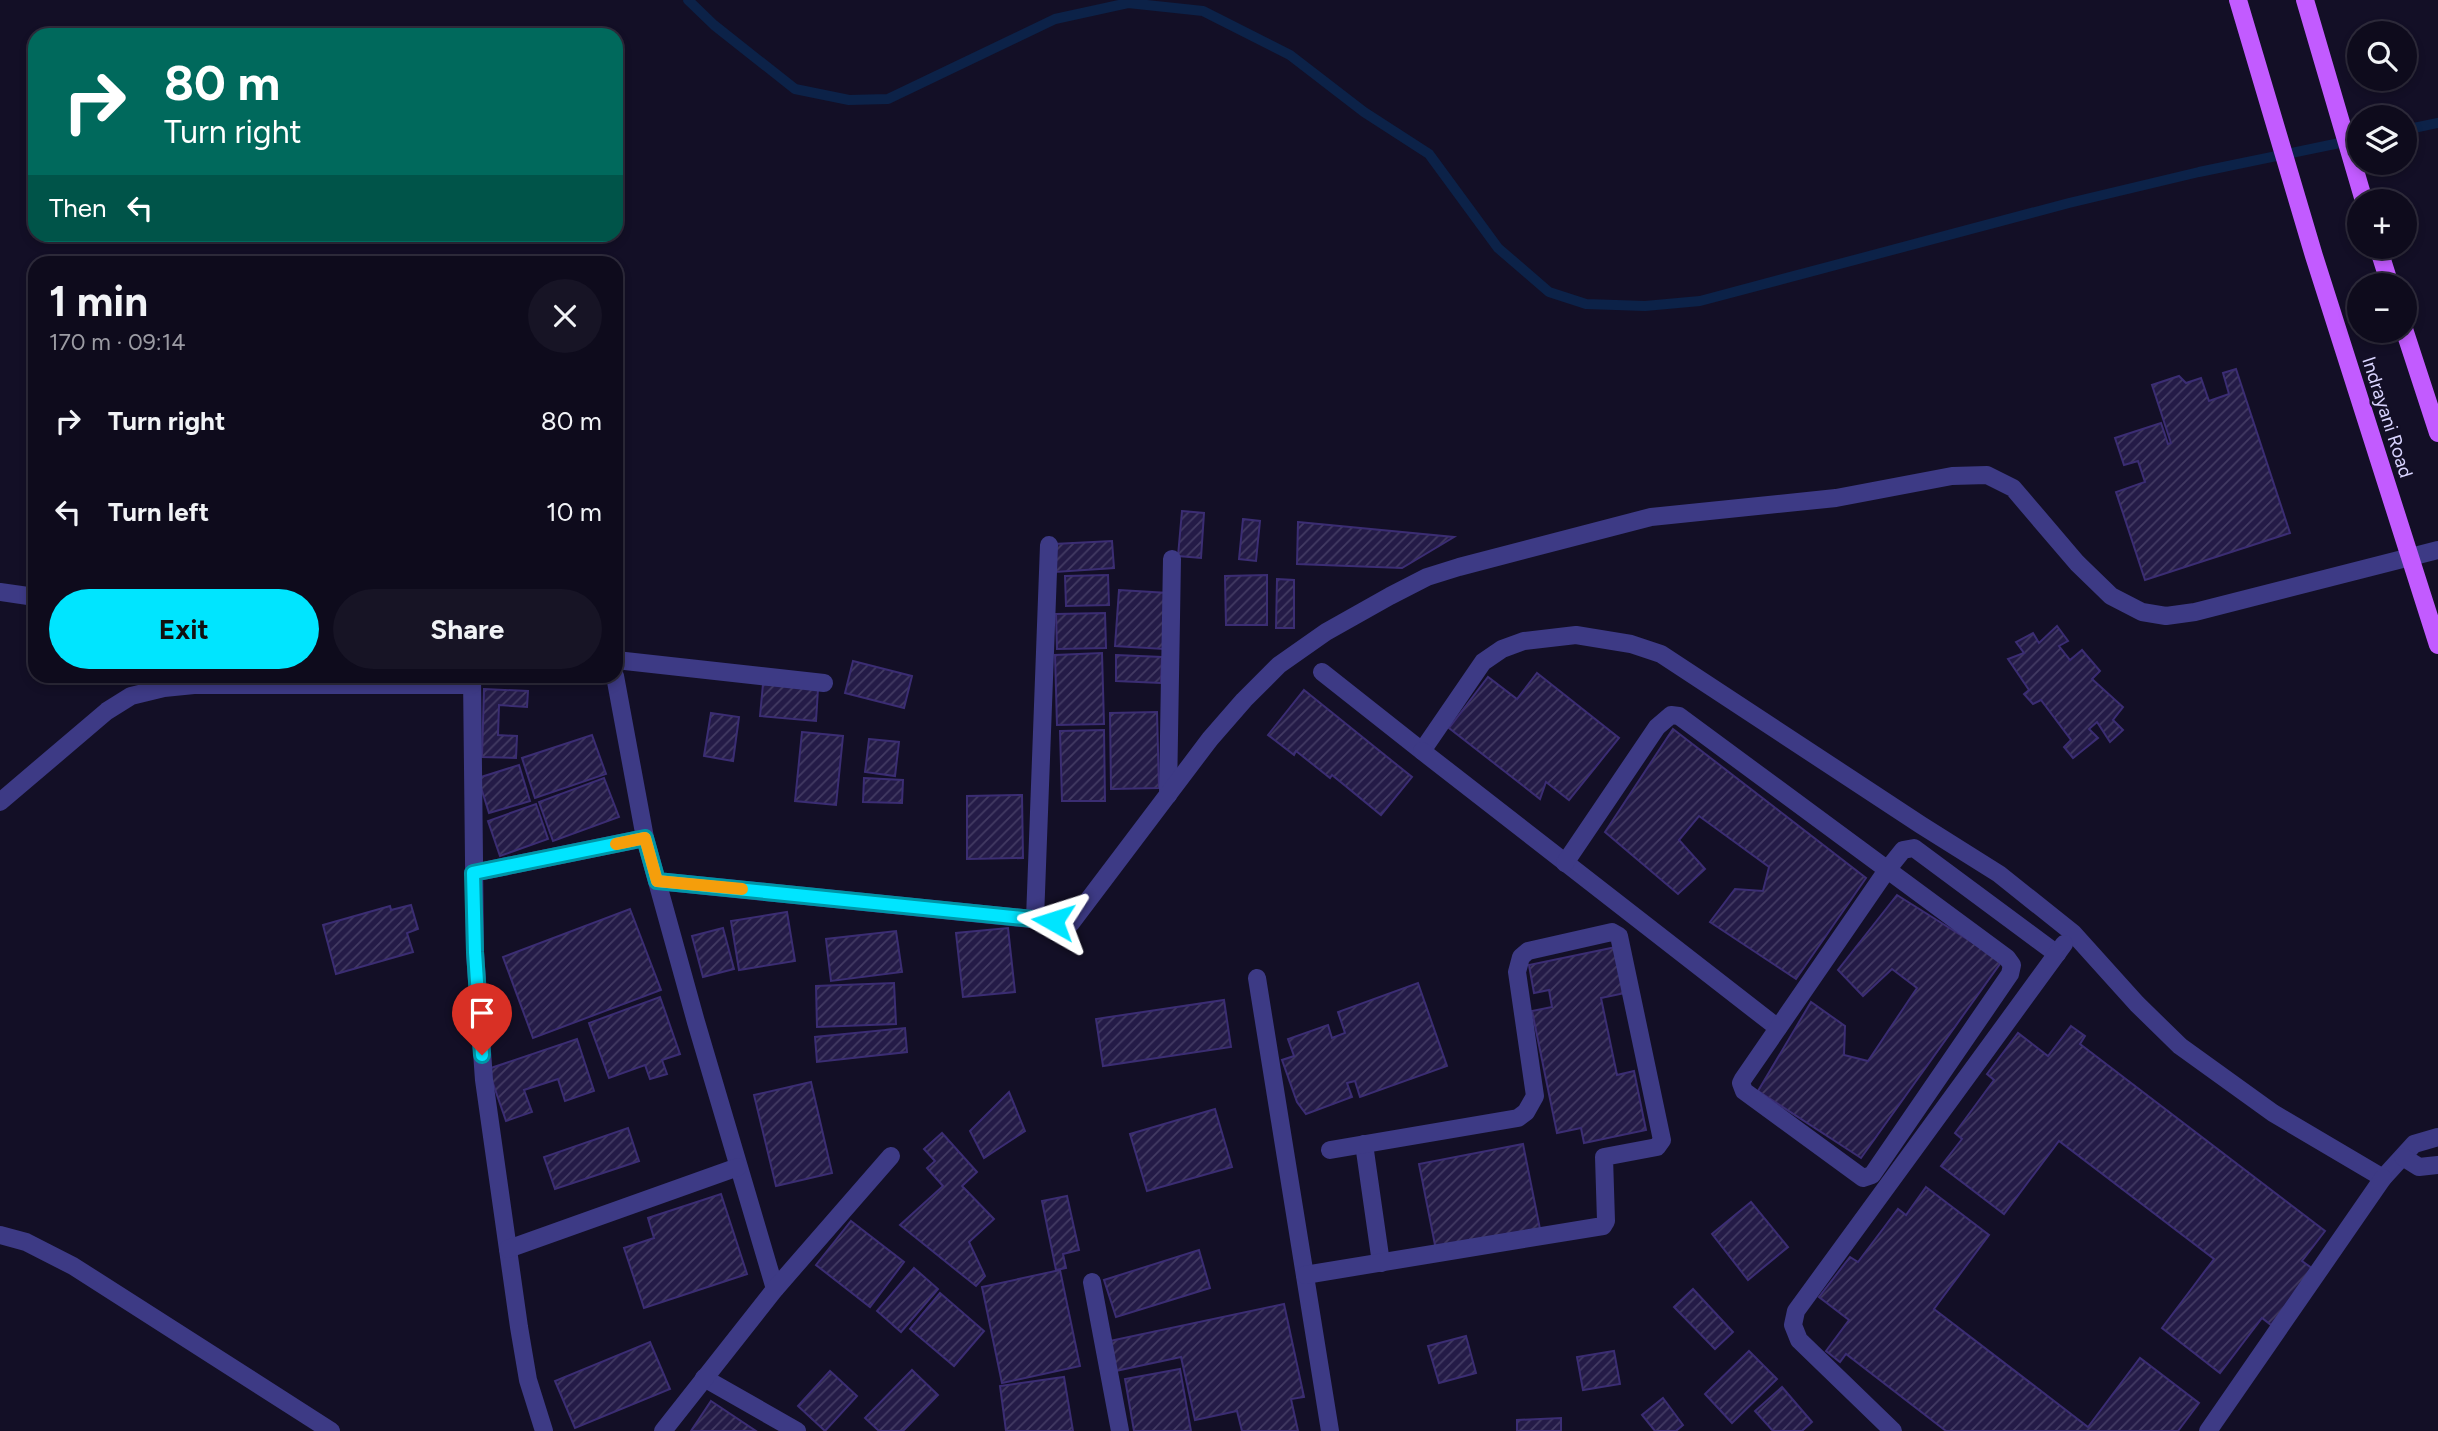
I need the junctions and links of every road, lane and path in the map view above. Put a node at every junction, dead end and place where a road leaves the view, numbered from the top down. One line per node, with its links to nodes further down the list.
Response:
1 (2238, 0): 8 (main road, Indrayani Road)
2 (2305, 0): 3 (main road)
3 (2361, 189)
4 (2409, 343): 5 (main road)
5 (2438, 433)
6 (1049, 545): 27 (street)
7 (2438, 550): 8 (street)
8 (2411, 557): 12 (main road, Indrayani Road); 20 (street)
9 (1172, 559): 20 (street)
10 (0, 592): 11 (street)
11 (28, 596)
12 (2438, 645)
13 (623, 661): 18 (street)
14 (1322, 672): 19 (street)
15 (305, 683): 21 (street)
16 (472, 683): 25 (street)
17 (616, 683): 22 (street)
18 (824, 683)
19 (1422, 751): 23 (street); 28 (street)
20 (1168, 795): 27 (street)
21 (0, 802)
22 (645, 838): 25 (street); 26 (street)
23 (1565, 863): 24 (street); 31 (street)
24 (1887, 870): 29 (street); 31 (street); 31 (street)
25 (473, 873): 41 (street)
26 (657, 881): 27 (street); 38 (street)
27 (1035, 919)
28 (2073, 933): 29 (street); 39 (street)
29 (2057, 954): 53 (street)
30 (1257, 978): 43 (street)
31 (1778, 1028)
32 (2438, 1138): 36 (street)
33 (1364, 1144): 34 (street); 42 (street); 42 (street)
34 (1329, 1150)
35 (891, 1156): 45 (street)
36 (2403, 1157): 37 (street); 39 (street)
37 (2438, 1165)
38 (738, 1167): 41 (street); 45 (street)
39 (2383, 1178): 54 (street)
40 (0, 1235): 47 (street)
41 (508, 1249): 48 (street)
42 (1381, 1263): 43 (street)
43 (1305, 1275): 52 (street)
44 (1092, 1282): 51 (street)
45 (775, 1289): 46 (street)
46 (704, 1378): 49 (street); 50 (street)
47 (331, 1431)
48 (544, 1431)
49 (663, 1431)
50 (797, 1431)
51 (1120, 1431)
52 (1330, 1431)
53 (1893, 1431)
54 (2208, 1431)

